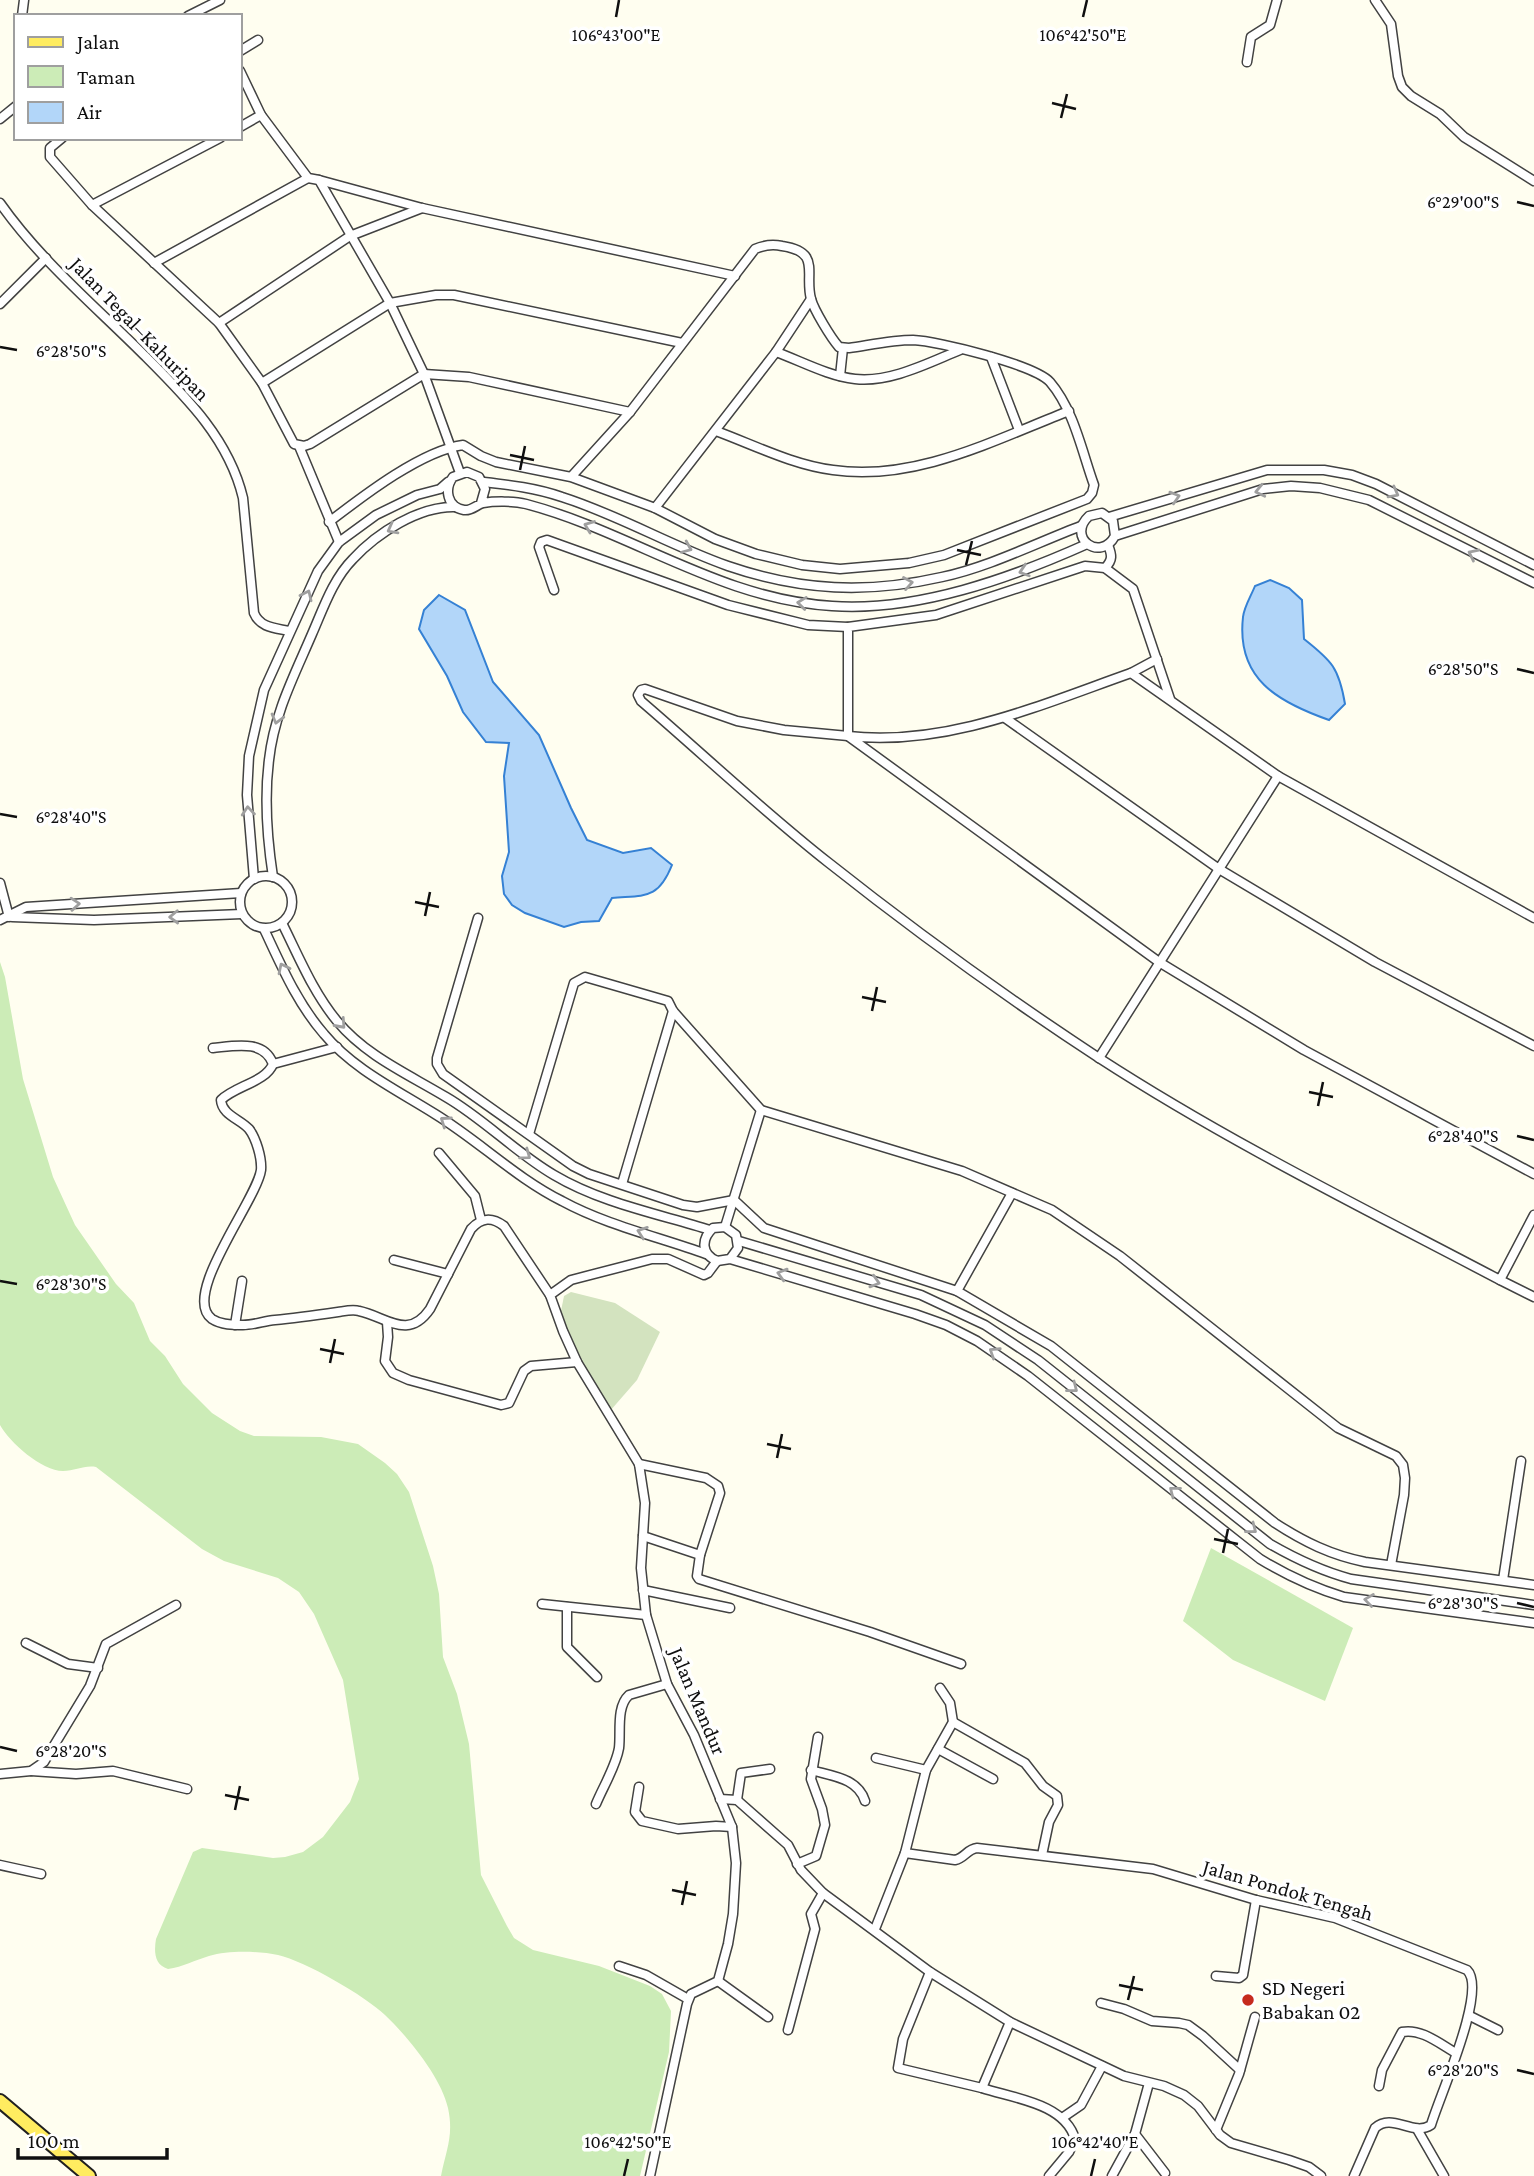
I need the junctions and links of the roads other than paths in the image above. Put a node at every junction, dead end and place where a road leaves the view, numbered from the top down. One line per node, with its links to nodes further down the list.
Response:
1 (220, 0): 4 (street)
2 (1277, 0): 7 (street)
3 (1375, 0): 15 (street)
4 (192, 14)
5 (258, 40): 6 (street)
6 (242, 50)
7 (1247, 62)
8 (242, 75): 9 (street)
9 (261, 115): 10 (street); 13 (street)
10 (242, 126)
11 (60, 140): 17 (street)
12 (216, 140): 17 (street)
13 (308, 178): 14 (street); 21 (street)
14 (318, 180): 18 (street); 19 (street)
15 (1534, 181)
16 (0, 203): 20 (street, Jalan Tegal–Kahuripan)
17 (92, 205): 21 (street)
18 (422, 208): 19 (street); 22 (street)
19 (350, 236): 24 (street); 26 (street)
20 (46, 258): 25 (street); 60 (street, Jalan Tegal–Kahuripan)
21 (154, 263): 26 (street)
22 (734, 276): 23 (street); 27 (street)
23 (811, 299): 28 (street); 30 (street)
24 (390, 303): 27 (street); 32 (street); 34 (street)
25 (0, 304)
26 (219, 323): 34 (street)
27 (682, 343): 36 (street)
28 (843, 348): 29 (street); 33 (street)
29 (960, 350): 31 (street); 33 (street)
30 (776, 352): 33 (street); 38 (street)
31 (991, 357): 35 (street); 37 (street)
32 (424, 374): 36 (street); 39 (street); 40 (street)
33 (840, 376)
34 (262, 383): 39 (street)
35 (1069, 411): 37 (street); 47 (street)
36 (630, 412): 42 (street)
37 (1019, 430): 38 (street)
38 (716, 431): 47 (street)
39 (299, 446): 49 (street)
40 (451, 446): 41 (street); 42 (street); 49 (street)
41 (460, 473): 43 (street); 44 (street)
42 (571, 477): 47 (street)
43 (450, 481): 46 (street); 52 (street)
44 (484, 482): 45 (street); 50 (street, one-way to 50)
45 (481, 503): 46 (street); 53 (street, one-way to 45)
46 (456, 506): 68 (street, one-way to 68)
47 (655, 508)
48 (1109, 517): 50 (street); 51 (street); 55 (street, one-way to 55)
49 (329, 522): 52 (street)
50 (1081, 526): 53 (street)
51 (1115, 536): 54 (street); 57 (street, one-way to 51)
52 (339, 542): 60 (street, one-way to 52)
53 (1087, 544): 54 (street)
54 (1108, 545): 56 (street)
55 (1534, 565)
56 (1105, 568): 59 (street); 61 (street)
57 (1534, 583)
58 (554, 590): 59 (street)
59 (848, 627): 65 (street)
60 (289, 631): 69 (street, one-way to 60)
61 (1157, 659): 62 (street); 63 (street)
62 (1131, 673): 63 (street); 64 (street)
63 (1170, 699): 66 (street)
64 (1005, 718): 65 (street); 67 (street)
65 (848, 736): 78 (street); 83 (street)
66 (1278, 775): 67 (street); 75 (street)
67 (1219, 869): 78 (street); 80 (street)
68 (273, 877): 69 (street); 76 (street)
69 (254, 879): 71 (street)
70 (0, 883): 73 (street)
71 (241, 893): 72 (street); 73 (street, one-way to 71)
72 (242, 914): 73 (street, one-way to 73); 77 (street)
73 (5, 918)
74 (478, 918): 86 (street)
75 (1534, 918)
76 (282, 923): 77 (street); 95 (street, one-way to 95)
77 (264, 929): 81 (street, one-way to 77)
78 (1159, 962): 83 (street); 88 (street)
79 (673, 1011): 85 (street); 86 (street); 89 (street)
80 (1534, 1046)
81 (337, 1047): 84 (street); 97 (street, one-way to 81)
82 (213, 1048): 84 (street)
83 (1099, 1058): 102 (street)
84 (274, 1064): 108 (street)
85 (761, 1110): 90 (street); 91 (street)
86 (529, 1134): 89 (street)
87 (439, 1153): 93 (street)
88 (1534, 1174)
89 (622, 1184): 91 (street)
90 (1012, 1193): 104 (street); 114 (street)
91 (734, 1200): 94 (street); 104 (street)
92 (1534, 1215): 102 (street)
93 (481, 1220): 101 (street); 105 (street, Jalan Mandur)
94 (725, 1227): 95 (street); 96 (street)
95 (710, 1230): 97 (street)
96 (739, 1241): 98 (street); 120 (street, one-way to 120)
97 (706, 1254): 100 (street)
98 (730, 1259): 100 (street); 124 (street, one-way to 98)
99 (394, 1260): 101 (street)
100 (717, 1261): 105 (street)
101 (448, 1274): 107 (street)
102 (1500, 1280): 106 (street)
103 (242, 1281): 108 (street)
104 (957, 1291): 114 (street)
105 (550, 1295): 109 (street, Jalan Mandur)
106 (1534, 1297)
107 (387, 1322): 108 (street); 109 (street)
108 (235, 1325)
109 (577, 1362): 111 (street, Jalan Mandur)
110 (1521, 1461): 115 (street)
111 (639, 1464): 112 (street, Jalan Mandur); 113 (street)
112 (643, 1536): 113 (street); 117 (street, Jalan Mandur)
113 (700, 1555): 126 (street)
114 (1391, 1565): 115 (street)
115 (1503, 1580): 116 (street)
116 (1534, 1585)
117 (643, 1590): 122 (street); 123 (street, Jalan Mandur)
118 (542, 1604): 121 (street)
119 (176, 1605): 127 (street)
120 (1534, 1605)
121 (567, 1608): 123 (street); 128 (street)
122 (730, 1608)
123 (646, 1615): 129 (street, Jalan Mandur)
124 (1534, 1623)
125 (26, 1643): 127 (street)
126 (961, 1664)
127 (98, 1668): 136 (street)
128 (597, 1677)
129 (667, 1684): 143 (street, Jalan Mandur); 146 (street)
130 (940, 1688): 131 (street)
131 (953, 1722): 133 (street); 149 (street)
132 (818, 1737): 137 (street)
133 (938, 1749): 138 (street); 140 (street)
134 (876, 1758): 138 (street)
135 (770, 1769): 144 (street)
136 (32, 1770): 139 (street); 142 (street)
137 (811, 1770): 145 (street); 150 (street)
138 (926, 1770): 148 (street)
139 (0, 1774)
140 (993, 1779)
141 (639, 1787): 147 (street)
142 (187, 1789)
143 (720, 1799): 144 (street); 147 (street, Jalan Mandur)
144 (737, 1800): 150 (street)
145 (865, 1801)
146 (596, 1804)
147 (732, 1827): 159 (street, Jalan Mandur)
148 (905, 1853): 149 (street, Jalan Pondok Tengah); 155 (street)
149 (1042, 1855): 154 (street, Jalan Pondok Tengah)
150 (797, 1864): 153 (street)
151 (0, 1865): 152 (street)
152 (41, 1874)
153 (823, 1893): 155 (street); 166 (street)
154 (1256, 1900): 158 (street); 162 (street, Jalan Pondok Tengah)
155 (875, 1930): 157 (street)
156 (619, 1966): 160 (street)
157 (930, 1972): 165 (street); 173 (street)
158 (1216, 1976)
159 (718, 1981): 160 (street); 163 (street)
160 (688, 1999): 182 (street)
161 (1101, 2003): 170 (street)
162 (1470, 2016): 167 (street); 168 (street, Jalan Pondok Tengah)
163 (768, 2017)
164 (1255, 2017): 170 (street)
165 (1010, 2022): 169 (street); 173 (street)
166 (788, 2030)
167 (1498, 2030)
168 (1456, 2053): 172 (street); 176 (street, Jalan Pondok Tengah)
169 (1102, 2066): 171 (street); 175 (street)
170 (1240, 2070): 177 (street)
171 (1149, 2083): 177 (street); 178 (street)
172 (1379, 2086)
173 (982, 2088): 175 (street)
174 (1, 2103): 181 (main road)
175 (1062, 2118): 183 (street)
176 (1417, 2129): 186 (street); 187 (street)
177 (1216, 2130): 179 (street)
178 (1135, 2134): 180 (street); 184 (street)
179 (1308, 2172): 185 (street)
180 (1165, 2174)
181 (89, 2176)
182 (650, 2176)
183 (1049, 2176)
184 (1112, 2176)
185 (1321, 2176)
186 (1354, 2176)
187 (1444, 2176)

